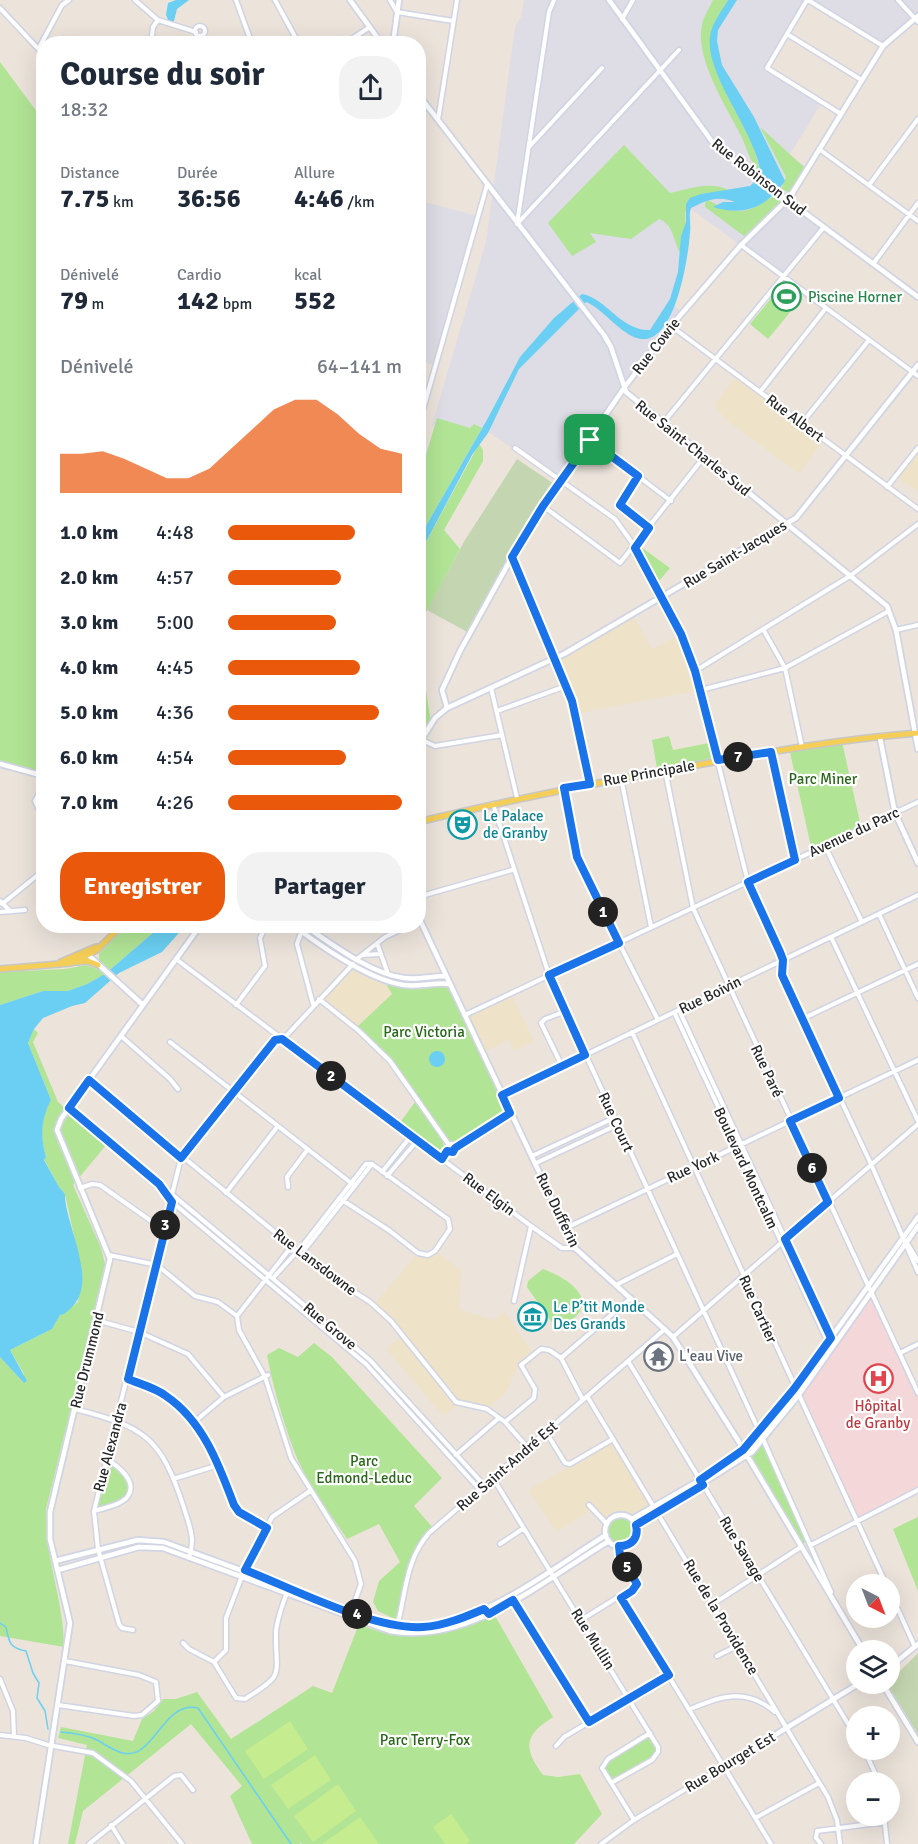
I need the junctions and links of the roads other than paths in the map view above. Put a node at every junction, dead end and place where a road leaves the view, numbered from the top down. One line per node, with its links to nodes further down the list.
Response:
1 (69, 0): 23 (street)
2 (135, 0): 18 (street)
3 (236, 0): 25 (street)
4 (275, 0): 26 (street)
5 (350, 0): 20 (street)
6 (390, 0): 15 (street)
7 (399, 0): 15 (street)
8 (457, 0): 19 (street)
9 (554, 0): 40 (street)
10 (609, 0): 16 (street, Rue Robinson Sud)
11 (633, 0): 16 (street)
12 (807, 0): 22 (street); 31 (street)
13 (898, 0): 17 (street)
14 (0, 8): 30 (street)
15 (397, 12): 19 (street); 29 (street)
16 (622, 19): 34 (street, Rue Robinson Sud)
17 (917, 19): 31 (street, Rue Cowie)
18 (158, 20): 21 (street); 24 (street)
19 (454, 21): 39 (street)
20 (370, 27): 27 (street); 28 (street)
21 (195, 32)
22 (788, 34): 35 (street); 37 (street)
23 (45, 36)
24 (152, 36)
25 (249, 36)
26 (295, 36)
27 (358, 36)
28 (376, 36)
29 (394, 36)
30 (36, 45)
31 (883, 46): 35 (street, Rue Cowie)
32 (679, 50): 34 (street)
33 (602, 68): 40 (street)
34 (660, 69): 44 (street, Rue Robinson Sud); 48 (street)
35 (860, 79): 37 (street, Rue Cowie)
36 (426, 104): 39 (street, Rue Saint-Charles Sud)
37 (841, 114): 41 (street, Rue Cowie)
38 (918, 119): 43 (street)
39 (438, 120): 42 (street, Rue Saint-Charles Sud)
40 (528, 148): 48 (street)
41 (819, 148): 43 (street); 44 (street, Rue Cowie)
42 (487, 185): 48 (street, Rue Saint-Charles Sud); 63 (street)
43 (869, 185): 46 (street)
44 (786, 199): 49 (street, Rue Robinson Sud); 50 (street, Rue Cowie)
45 (918, 203): 46 (street)
46 (910, 215): 47 (street); 51 (street)
47 (918, 221)
48 (517, 225): 61 (street, Rue Saint-Charles Sud)
49 (824, 227): 51 (street, Rue Robinson Sud); 52 (street)
50 (741, 245): 52 (street); 55 (street, Rue Cowie)
51 (873, 264): 53 (street, Rue Robinson Sud)
52 (785, 278): 54 (street); 57 (street)
53 (918, 297)
54 (826, 308): 56 (street); 62 (street)
55 (671, 326): 57 (street, Rue Albert); 61 (street, Rue Cowie)
56 (869, 340): 59 (street); 65 (street)
57 (717, 360): 62 (street, Rue Albert); 64 (street)
58 (918, 365): 59 (street, Rue Saint-Jacques)
59 (912, 372): 60 (street); 69 (street, Rue Saint-Jacques)
60 (918, 376)
61 (624, 388): 64 (street, Rue Saint-Charles Sud); 66 (street, Rue Cowie)
62 (760, 392): 65 (street, Rue Albert)
63 (426, 399)
64 (663, 423): 70 (street, Rue Saint-Charles Sud)
65 (802, 423): 69 (street, Rue Albert)
66 (590, 440): 71 (street); 72 (street, Rue Cowie)
67 (515, 448): 72 (street)
68 (918, 448): 73 (street)
69 (844, 454): 73 (street, Rue Albert); 77 (street, Rue Saint-Jacques)
70 (705, 457): 74 (street); 77 (street, Rue Saint-Charles Sud)
71 (638, 476): 74 (street); 79 (street)
72 (562, 480): 75 (street, Rue Cowie); 80 (street)
73 (887, 487): 76 (street, Rue Albert)
74 (671, 501): 79 (street)
75 (543, 506): 80 (street); 81 (street, Rue Cowie)
76 (918, 509)
77 (786, 524): 82 (street, Rue Saint-Charles Sud); 83 (street, Rue Saint-Jacques)
78 (918, 524): 82 (street)
79 (649, 528): 80 (street)
80 (635, 548): 83 (street)
81 (512, 557): 88 (street); 94 (street, Rue Cowie)
82 (850, 576): 84 (street, Rue Saint-Charles Sud); 86 (street)
83 (663, 597): 88 (street, Rue Saint-Jacques); 90 (street)
84 (890, 610): 87 (street); 89 (street)
85 (918, 625): 87 (street)
86 (764, 629): 89 (street); 90 (street)
87 (896, 630): 96 (street)
88 (554, 658): 91 (street); 92 (street, Rue Saint-Jacques)
89 (785, 668): 93 (street); 101 (street)
90 (695, 671): 93 (street)
91 (566, 686): 95 (street); 109 (street)
92 (491, 688): 94 (street, Rue Saint-Jacques); 95 (street)
93 (700, 690): 104 (street)
94 (447, 708): 97 (street, Rue Saint-Jacques)
95 (497, 711): 98 (street)
96 (916, 733): 99 (main road, Rue Principale); 102 (street)
97 (426, 734)
98 (502, 735): 100 (street); 111 (street)
99 (880, 738): 101 (main road, Rue Principale); 114 (street)
100 (426, 744)
101 (802, 747): 103 (main road, Rue Principale)
102 (918, 749)
103 (771, 752): 104 (main road, Rue Principale); 117 (street)
104 (718, 760): 106 (main road, Rue Principale); 121 (street)
105 (0, 764): 107 (street)
106 (665, 770): 108 (main road, Rue Principale); 125 (street, Rue Paré)
107 (36, 774)
108 (621, 778): 109 (main road, Rue Principale); 131 (street)
109 (590, 784): 110 (main road, Rue Principale)
110 (564, 788): 111 (main road, Rue Principale); 143 (street)
111 (517, 798): 113 (main road, Rue Principale)
112 (918, 802): 114 (street, Avenue du Parc)
113 (492, 804): 115 (main road, Rue Principale); 119 (street, Rue Court)
114 (895, 813): 116 (street, Avenue du Parc); 118 (street)
115 (426, 820)
116 (825, 846): 117 (street, Avenue du Parc); 130 (street)
117 (795, 860): 121 (street, Avenue du Parc)
118 (918, 863)
119 (512, 870): 122 (street); 161 (street, Rue Court)
120 (36, 876): 124 (street)
121 (748, 882): 125 (street, Avenue du Parc); 149 (street)
122 (426, 895)
123 (918, 895): 129 (street, Rue Boivin)
124 (1, 902): 127 (street)
125 (693, 908): 131 (street, Avenue du Parc); 164 (street, Rue Paré)
126 (25, 910): 127 (street)
127 (11, 911): 128 (street)
128 (0, 912)
129 (879, 914): 130 (street, Rue Boivin); 158 (street)
130 (862, 922): 141 (street, Rue Boivin)
131 (651, 927): 143 (street, Avenue du Parc)
132 (114, 933): 140 (main road)
133 (195, 933): 148 (street)
134 (262, 933): 170 (street)
135 (301, 933): 168 (street)
136 (306, 933): 150 (street)
137 (316, 933): 150 (street)
138 (394, 933): 142 (street)
139 (426, 933): 162 (street, Rue Dufferin)
140 (110, 937): 144 (main road); 145 (main road)
141 (831, 937): 149 (street, Rue Boivin); 165 (street)
142 (376, 942): 146 (street); 147 (street)
143 (619, 943): 161 (street, Avenue du Parc); 175 (street)
144 (97, 950): 145 (main road); 155 (main road)
145 (87, 954): 152 (main road); 154 (main road); 155 (street)
146 (379, 954): 147 (street); 151 (street)
147 (362, 956): 150 (street, Rue Alexandra)
148 (176, 959): 169 (street); 170 (street, Rue Elgin)
149 (783, 960): 164 (street, Rue Boivin); 174 (street)
150 (355, 961): 157 (street); 159 (street); 167 (street, Rue Alexandra)
151 (383, 961): 157 (street); 160 (street)
152 (71, 963): 154 (main road); 155 (main road)
153 (918, 964): 158 (street)
154 (52, 965): 156 (main road)
155 (99, 966): 169 (street)
156 (0, 969)
157 (378, 969): 159 (street); 160 (street)
158 (905, 970): 165 (street); 166 (street)
159 (373, 974): 163 (street)
160 (388, 974): 162 (street)
161 (549, 975): 171 (street, Rue Court); 173 (street, Avenue du Parc)
162 (446, 976): 163 (street, Rue Dufferin)
163 (450, 984): 173 (street, Rue Dufferin)
164 (728, 986): 172 (street, Rue Boivin); 192 (street, Rue Paré)
165 (858, 992): 174 (street); 183 (street)
166 (918, 998)
167 (319, 999): 168 (street, Rue Alexandra); 200 (street)
168 (313, 1004): 178 (street, Rue Alexandra)
169 (143, 1005): 177 (street)
170 (237, 1005): 178 (street, Rue Elgin)
171 (566, 1011): 180 (street, Rue Court); 182 (street)
172 (677, 1011): 175 (street, Rue Boivin); 201 (street, Boulevard Montcalm)
173 (465, 1015): 187 (street, Rue Dufferin)
174 (802, 1019): 188 (street)
175 (658, 1020): 176 (street, Rue Boivin)
176 (632, 1032): 180 (street, Rue Boivin); 212 (street, Rue Cartier)
177 (121, 1036): 184 (street); 185 (street)
178 (282, 1039): 186 (street, Rue Alexandra); 196 (street, Rue Elgin)
179 (170, 1042): 186 (street)
180 (585, 1055): 182 (street, Rue Boivin); 191 (street, Rue Court)
181 (918, 1060): 183 (street, Rue York)
182 (562, 1066): 187 (street, Rue Boivin)
183 (895, 1071): 188 (street, Rue York); 193 (street)
184 (89, 1080): 189 (street); 207 (street, Rue Lansdowne)
185 (178, 1089)
186 (234, 1092): 194 (street); 207 (street, Rue Alexandra)
187 (502, 1095): 190 (street, Rue Dufferin)
188 (839, 1098): 192 (street, Rue York); 211 (street)
189 (69, 1108): 215 (street, Rue Grove); 218 (street)
190 (510, 1113): 202 (street); 205 (street, Rue Dufferin)
191 (614, 1118): 195 (street, Rue Court); 197 (street)
192 (790, 1121): 201 (street, Rue York); 224 (street, Rue Paré)
193 (918, 1123): 211 (street)
194 (278, 1125): 203 (street); 220 (street)
195 (617, 1125): 199 (street); 219 (street, Rue Court)
196 (411, 1136): 198 (street, Rue Elgin); 206 (street)
197 (576, 1136): 199 (street); 205 (street)
198 (417, 1141): 208 (street, Rue Elgin); 209 (street)
199 (579, 1143): 210 (street)
200 (449, 1145): 202 (street); 204 (street)
201 (739, 1145): 212 (street, Rue York); 231 (street, Boulevard Montcalm)
202 (455, 1148): 204 (street)
203 (308, 1149): 216 (street); 217 (street)
204 (447, 1151): 208 (street)
205 (532, 1156): 210 (street, Rue Dufferin)
206 (394, 1157): 209 (street); 213 (street)
207 (181, 1158): 220 (street, Rue Lansdowne); 221 (street, Rue Alexandra)
208 (442, 1159): 226 (street, Rue Elgin)
209 (400, 1161): 214 (street)
210 (536, 1163): 228 (street, Rue Dufferin)
211 (871, 1164): 224 (street); 230 (street)
212 (694, 1167): 219 (street, Rue York); 239 (street, Rue Cartier)
213 (382, 1172): 214 (street); 216 (street)
214 (387, 1176): 222 (street)
215 (159, 1184): 221 (street, Rue Grove); 223 (street, Rue Grove)
216 (353, 1184): 222 (street)
217 (288, 1187)
218 (79, 1189): 229 (street); 235 (street)
219 (648, 1189): 228 (street, Rue York); 234 (street, Rue Court)
220 (226, 1192): 233 (street, Rue Lansdowne)
221 (173, 1196): 223 (street, Rue Alexandra); 240 (street, Rue Grove)
222 (341, 1200): 233 (street)
223 (172, 1202): 229 (street, Rue Alexandra); 241 (street, Rue Grove)
224 (828, 1202): 231 (street); 243 (street, Rue Paré)
225 (918, 1217): 230 (street)
226 (531, 1226): 232 (street, Rue Elgin); 246 (street)
227 (918, 1227): 230 (street)
228 (566, 1228): 232 (street, Rue Dufferin)
229 (164, 1230): 237 (street, Rue Alexandra)
230 (905, 1239): 236 (street); 238 (street); 243 (street); 244 (street)
231 (783, 1241): 239 (street); 253 (street, Boulevard Montcalm)
232 (575, 1248): 242 (street, Rue Dufferin)
233 (297, 1250): 240 (street); 268 (street, Rue Lansdowne)
234 (677, 1254): 242 (street); 247 (street, Rue Court)
235 (109, 1255): 237 (street); 249 (street, Rue Drummond)
236 (918, 1261)
237 (157, 1265): 248 (street); 251 (street, Rue Alexandra)
238 (918, 1272)
239 (743, 1275): 247 (street); 261 (street, Rue Cartier)
240 (270, 1276): 241 (street); 278 (street, Rue Grove)
241 (266, 1280): 248 (street); 279 (street, Rue Grove)
242 (615, 1285): 245 (street, Rue Dufferin)
243 (868, 1285): 244 (street, Rue Paré); 253 (street)
244 (872, 1291): 254 (street); 256 (street, Rue Paré)
245 (631, 1298): 250 (street, Rue Dufferin); 257 (street)
246 (514, 1301)
247 (704, 1310): 252 (street); 273 (street, Rue Court)
248 (237, 1316): 259 (street)
249 (96, 1320): 251 (street); 267 (street, Rue Drummond)
250 (666, 1329): 252 (street, Rue Dufferin); 258 (street, Rue Saint-André Est)
251 (139, 1332): 260 (street, Rue Alexandra); 265 (street)
252 (673, 1337): 277 (street, Rue Dufferin)
253 (830, 1339): 254 (street); 261 (street)
254 (835, 1343): 264 (street)
255 (918, 1344): 256 (street)
256 (900, 1353): 262 (street, Rue Paré)
257 (561, 1358): 266 (street); 270 (street)
258 (628, 1361): 263 (street, Rue Saint-André Est); 285 (street, Rue Savage)
259 (267, 1376): 265 (street); 289 (street)
260 (128, 1379): 269 (street, Rue Alexandra); 271 (street)
261 (794, 1389): 264 (street, Rue Cartier); 273 (street)
262 (918, 1393)
263 (587, 1396): 266 (street, Rue Saint-André Est); 274 (street, Rue de la Providence)
264 (798, 1396): 275 (street); 294 (street, Rue Cartier)
265 (224, 1397): 271 (street)
266 (583, 1400): 272 (street, Rue Saint-André Est)
267 (75, 1409): 269 (street); 309 (street, Rue Drummond)
268 (499, 1418): 270 (street, Rue Lansdowne); 278 (street)
269 (118, 1420): 281 (street, Rue Alexandra); 284 (street)
270 (505, 1422): 276 (street, Rue Lansdowne)
271 (193, 1423): 282 (street)
272 (546, 1432): 274 (street); 276 (street, Rue Saint-André Est)
273 (760, 1432): 277 (street)
274 (613, 1439): 291 (street, Rue de la Providence)
275 (764, 1439): 280 (street); 302 (street)
276 (528, 1448): 283 (street, Rue Saint-André Est)
277 (743, 1450): 280 (street, Rue Dufferin); 285 (street)
278 (457, 1454): 279 (street); 286 (street, Rue Grove)
279 (452, 1458): 287 (street, Rue Grove)
280 (747, 1458): 285 (street); 304 (street, Rue Dufferin)
281 (106, 1460): 292 (street, Rue Alexandra); 292 (street)
282 (219, 1465): 284 (street); 297 (street)
283 (494, 1478): 286 (street, Rue Saint-André Est); 298 (street, Rue Mullin)
284 (173, 1479): 306 (street)
285 (702, 1482): 291 (street); 315 (street, Rue Savage)
286 (485, 1485): 287 (street, Rue Saint-André Est)
287 (480, 1490): 329 (street, Rue Saint-André Est)
288 (918, 1490): 294 (street)
289 (310, 1491): 297 (street); 327 (street)
290 (590, 1505): 295 (street)
291 (656, 1509): 293 (street); 296 (street); 323 (street, Rue de la Providence)
292 (94, 1511): 305 (street, Rue Alexandra)
293 (632, 1519): 295 (street); 296 (street)
294 (856, 1521): 302 (street); 313 (street, Rue Cartier)
295 (607, 1524): 299 (street)
296 (636, 1525): 303 (street)
297 (267, 1528): 312 (street)
298 (524, 1528): 301 (street); 310 (street, Rue Mullin)
299 (606, 1535): 300 (street); 310 (street)
300 (609, 1541): 303 (street); 314 (street)
301 (500, 1544)
302 (811, 1545): 322 (street)
303 (619, 1546): 320 (street)
304 (801, 1547): 315 (street); 322 (street, Rue Dufferin)
305 (98, 1549): 306 (street); 307 (street, Rue Alexandra); 309 (street)
306 (192, 1550): 308 (street); 312 (street)
307 (100, 1556): 308 (street); 311 (street); 330 (street, Rue Alexandra)
308 (189, 1557): 316 (street)
309 (55, 1561): 311 (street, Rue Drummond)
310 (550, 1569): 314 (street, Rue Mullin); 319 (street)
311 (57, 1570): 338 (street, Rue Drummond)
312 (245, 1570): 316 (street); 317 (street)
313 (881, 1574)
314 (553, 1575): 321 (street); 328 (street, Rue Mullin)
315 (758, 1575): 323 (street); 345 (street, Rue Savage)
316 (242, 1576): 318 (street); 339 (street)
317 (289, 1587): 318 (street); 327 (street)
318 (287, 1594): 327 (street); 339 (street)
319 (510, 1594): 321 (street); 324 (street)
320 (621, 1598): 328 (street); 340 (street)
321 (513, 1600): 326 (street); 350 (street)
322 (835, 1602): 332 (street, Rue Dufferin)
323 (713, 1604): 334 (street, Rue de la Providence)
324 (484, 1609): 326 (street); 329 (street)
325 (900, 1612): 335 (street)
326 (489, 1614): 331 (street)
327 (350, 1615): 329 (street); 331 (street)
328 (581, 1620): 344 (street, Rue Mullin)
329 (398, 1626): 331 (street, Rue Saint-André Est)
330 (133, 1630)
331 (396, 1632)
332 (857, 1640)
333 (183, 1643): 339 (street)
334 (737, 1646): 336 (street); 348 (street, Rue de la Providence)
335 (917, 1646): 337 (street)
336 (717, 1656)
337 (900, 1659)
338 (65, 1661): 346 (street, Rue Drummond); 346 (street)
339 (214, 1662)
340 (669, 1675): 344 (street); 347 (street)
341 (0, 1679): 354 (street)
342 (846, 1692): 345 (street, Rue Bourget Est)
343 (889, 1694): 355 (street)
344 (629, 1698): 350 (street); 352 (street, Rue Mullin)
345 (833, 1700): 349 (street, Rue Savage); 351 (street, Rue Bourget Est)
346 (58, 1705): 356 (street, Rue Drummond)
347 (690, 1709): 348 (street); 358 (street)
348 (778, 1714): 351 (street, Rue de la Providence)
349 (846, 1721)
350 (589, 1722): 357 (street)
351 (786, 1728): 358 (street, Rue Bourget Est); 360 (street, Rue de la Providence)
352 (650, 1733): 359 (street, Rue Mullin); 359 (street)
353 (0, 1735): 354 (street)
354 (14, 1736): 356 (street)
355 (918, 1742)
356 (52, 1746): 362 (street); 370 (street, Rue Drummond)
357 (556, 1746)
358 (724, 1766): 363 (street); 364 (street, Rue Bourget Est)
359 (611, 1783): 364 (street)
360 (819, 1783): 363 (street); 368 (street, Rue de la Providence)
361 (194, 1790): 362 (street)
362 (145, 1798): 365 (street); 373 (street)
363 (757, 1817): 369 (street)
364 (634, 1820): 374 (street, Rue Bourget Est)
365 (111, 1825): 371 (street); 372 (street)
366 (862, 1826): 368 (street)
367 (885, 1826): 377 (street)
368 (839, 1830): 375 (street); 376 (street, Rue de la Providence)
369 (769, 1843)
370 (36, 1844)
371 (89, 1844)
372 (123, 1844)
373 (182, 1844)
374 (602, 1844)
375 (821, 1844)
376 (840, 1844)
377 (887, 1844)

